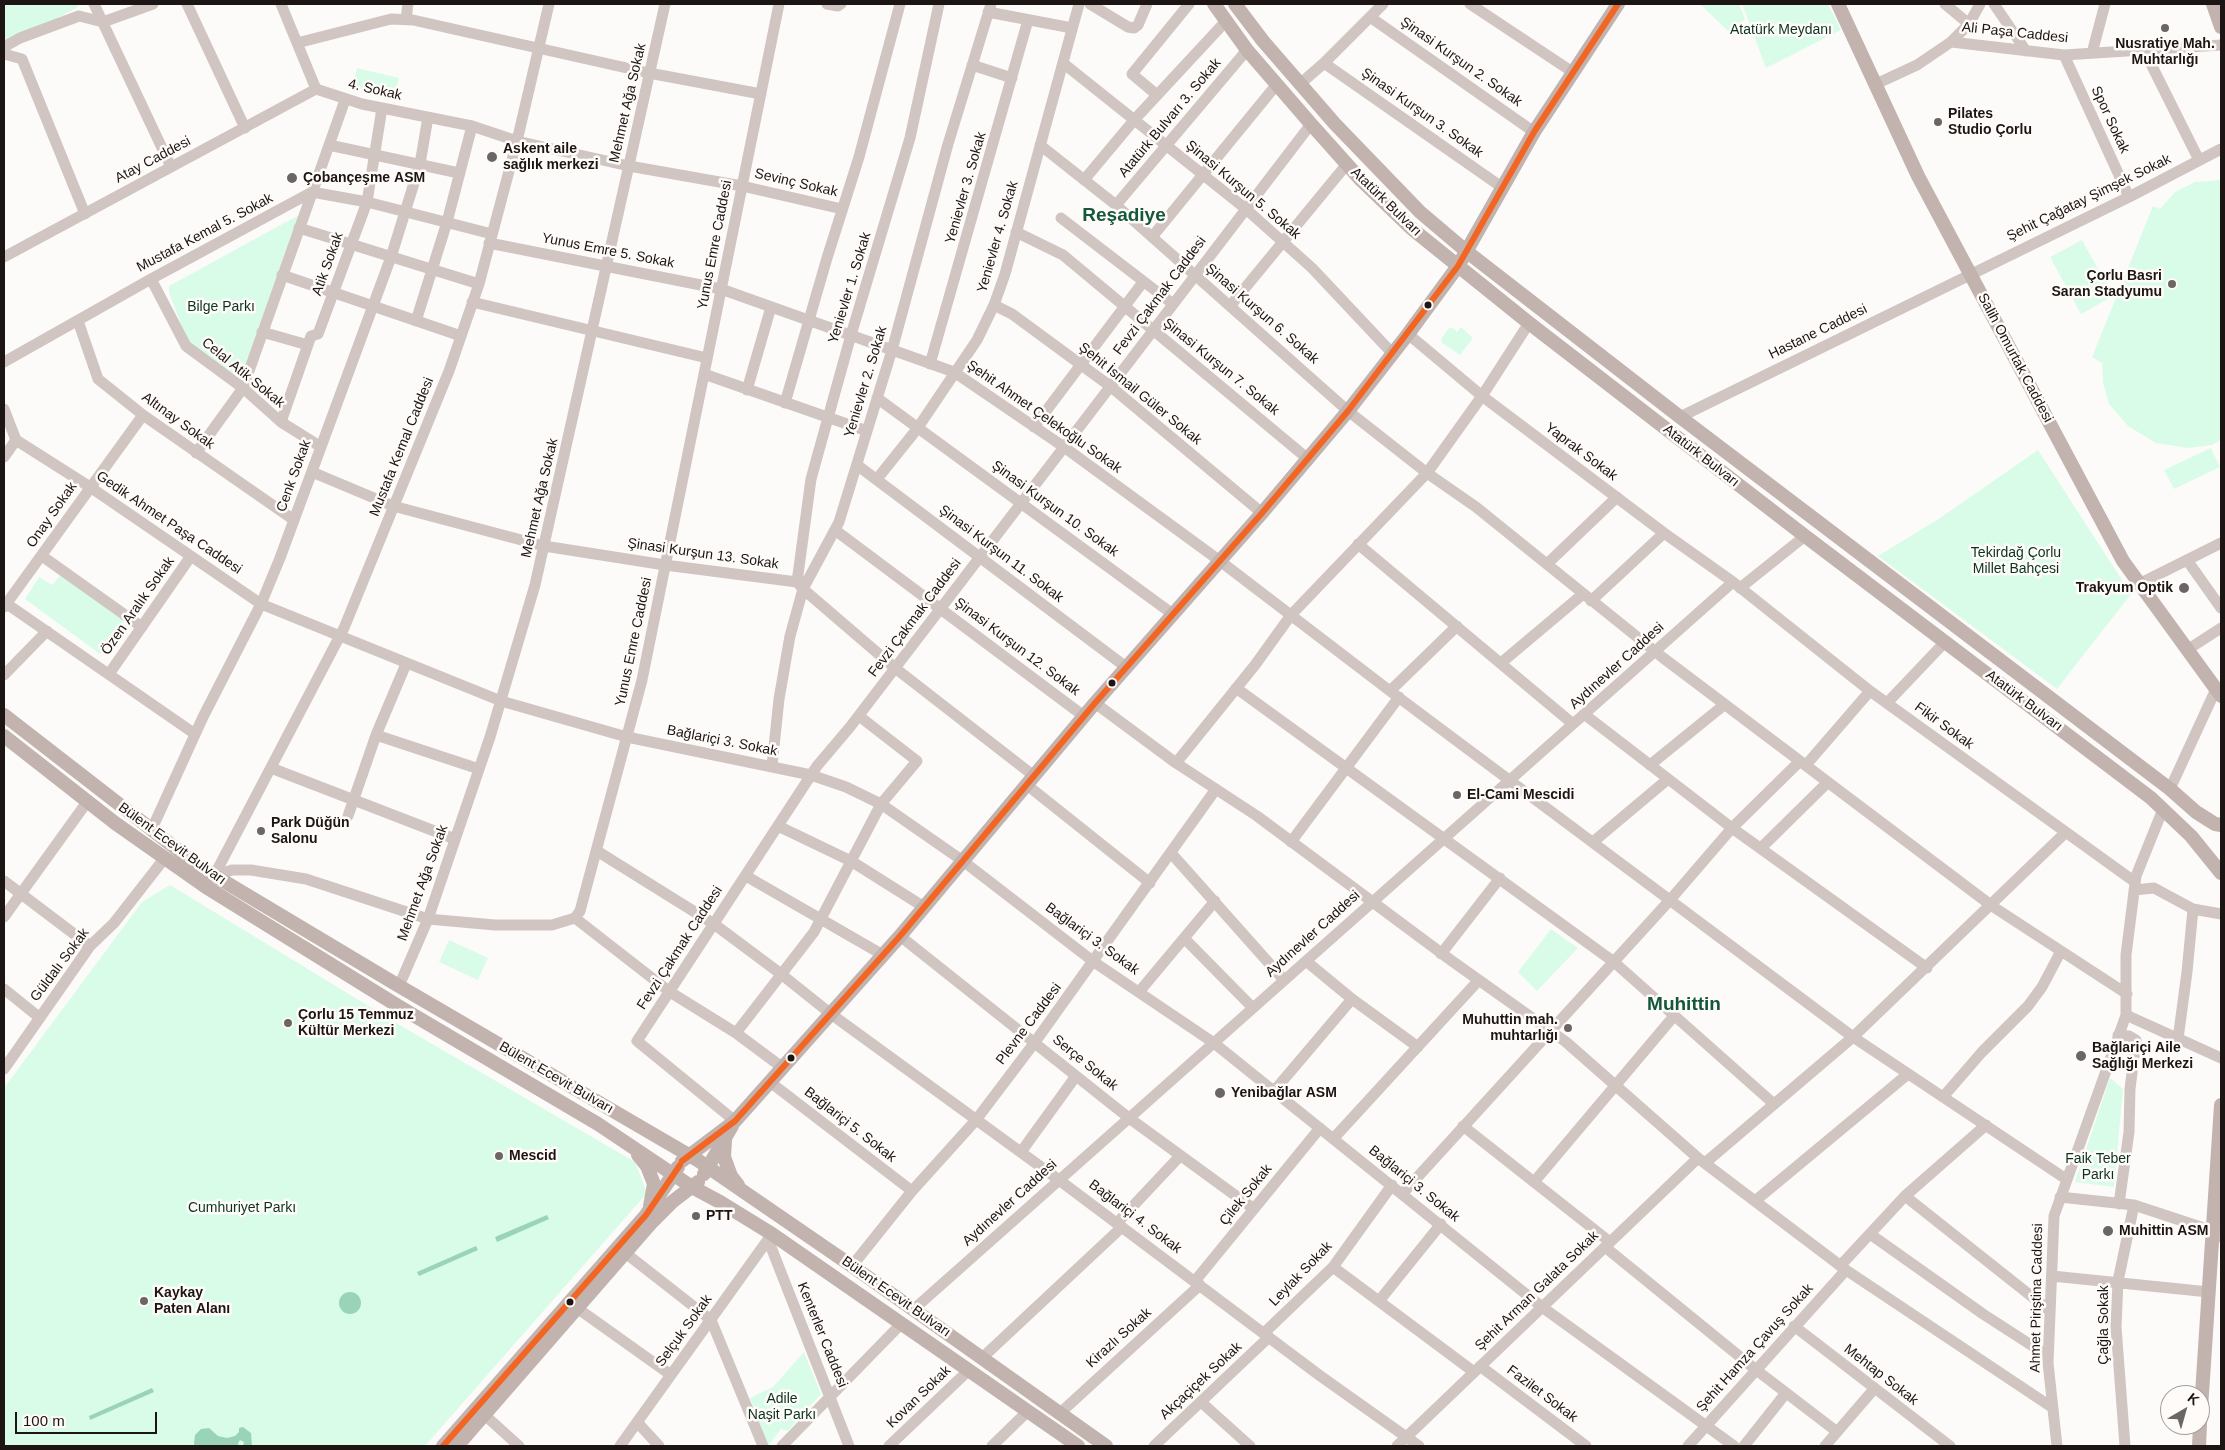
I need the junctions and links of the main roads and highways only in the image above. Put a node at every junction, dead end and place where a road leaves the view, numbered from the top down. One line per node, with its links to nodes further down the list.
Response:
1 (1214, 4): 8 (main road, Atatürk Bulvarı)
2 (1618, 4): 7 (main road)
3 (1838, 4): 9 (main road, Salih Omurtak Caddesi)
4 (2213, 4): 6 (main road)
5 (1237, 5): 7 (main road, Atatürk Bulvarı)
6 (2221, 27)
7 (1466, 251): 8 (main road); 12 (main road, Atatürk Bulvarı)
8 (1458, 266): 17 (main road, Atatürk Bulvarı); 20 (main road)
9 (2219, 692)
10 (4, 714): 13 (main road, Bülent Ecevit Bulvarı)
11 (4, 736): 14 (main road, Bülent Ecevit Bulvarı)
12 (2221, 825)
13 (152, 831): 14 (main road); 15 (main road); 16 (main road, Bülent Ecevit Bulvarı)
14 (143, 844): 15 (main road, Bülent Ecevit Bulvarı)
15 (164, 859): 16 (main road); 18 (main road, Bülent Ecevit Bulvarı)
16 (200, 867): 18 (main road, Bülent Ecevit Bulvarı)
17 (2221, 873)
18 (210, 881): 21 (main road, Bülent Ecevit Bulvarı); 22 (main road, Bülent Ecevit Bulvarı)
19 (2221, 1105): 27 (main road)
20 (724, 1134): 21 (main road); 23 (main road); 23 (main road); 24 (main road)
21 (658, 1137): 23 (main road, Bülent Ecevit Bulvarı)
22 (622, 1139): 23 (main road, Bülent Ecevit Bulvarı); 26 (main road)
23 (691, 1171): 24 (main road, Bülent Ecevit Bulvarı); 25 (main road, Bülent Ecevit Bulvarı); 26 (main road); 26 (main road)
24 (744, 1194): 33 (main road, Bülent Ecevit Bulvarı)
25 (720, 1202): 26 (main road); 32 (main road, Bülent Ecevit Bulvarı)
26 (649, 1219): 29 (main road)
27 (2217, 1234): 28 (main road)
28 (2203, 1385)
29 (481, 1411): 30 (main road); 31 (main road)
30 (443, 1446)
31 (456, 1446)
32 (1078, 1446)
33 (1106, 1446)

